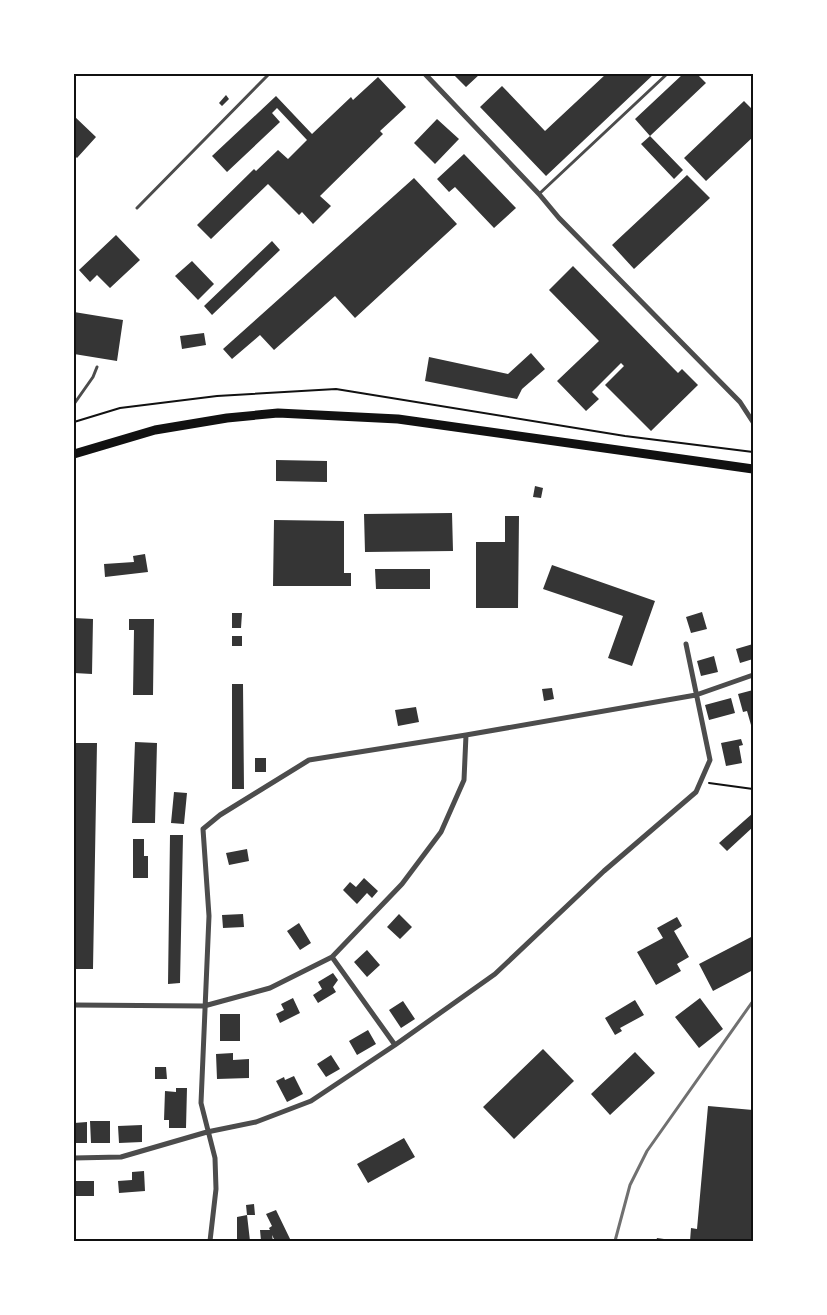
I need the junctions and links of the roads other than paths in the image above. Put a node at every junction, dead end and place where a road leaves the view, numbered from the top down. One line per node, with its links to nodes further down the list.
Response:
1 (269, 74): 5 (lane)
2 (425, 74): 4 (street)
3 (667, 74): 4 (lane)
4 (539, 194): 8 (street)
5 (137, 208)
6 (97, 367): 7 (lane)
7 (74, 404)
8 (753, 422)
9 (74, 454): 10 (main road)
10 (753, 469)
11 (686, 644): 13 (street)
12 (753, 675): 13 (street)
13 (696, 695): 14 (street); 18 (street)
14 (466, 734): 15 (street); 17 (street)
15 (332, 957): 17 (street); 18 (street)
16 (74, 1005): 17 (street)
17 (204, 1006): 19 (street)
18 (395, 1045): 19 (street)
19 (207, 1132): 20 (street); 21 (street)
20 (74, 1158)
21 (210, 1241)

